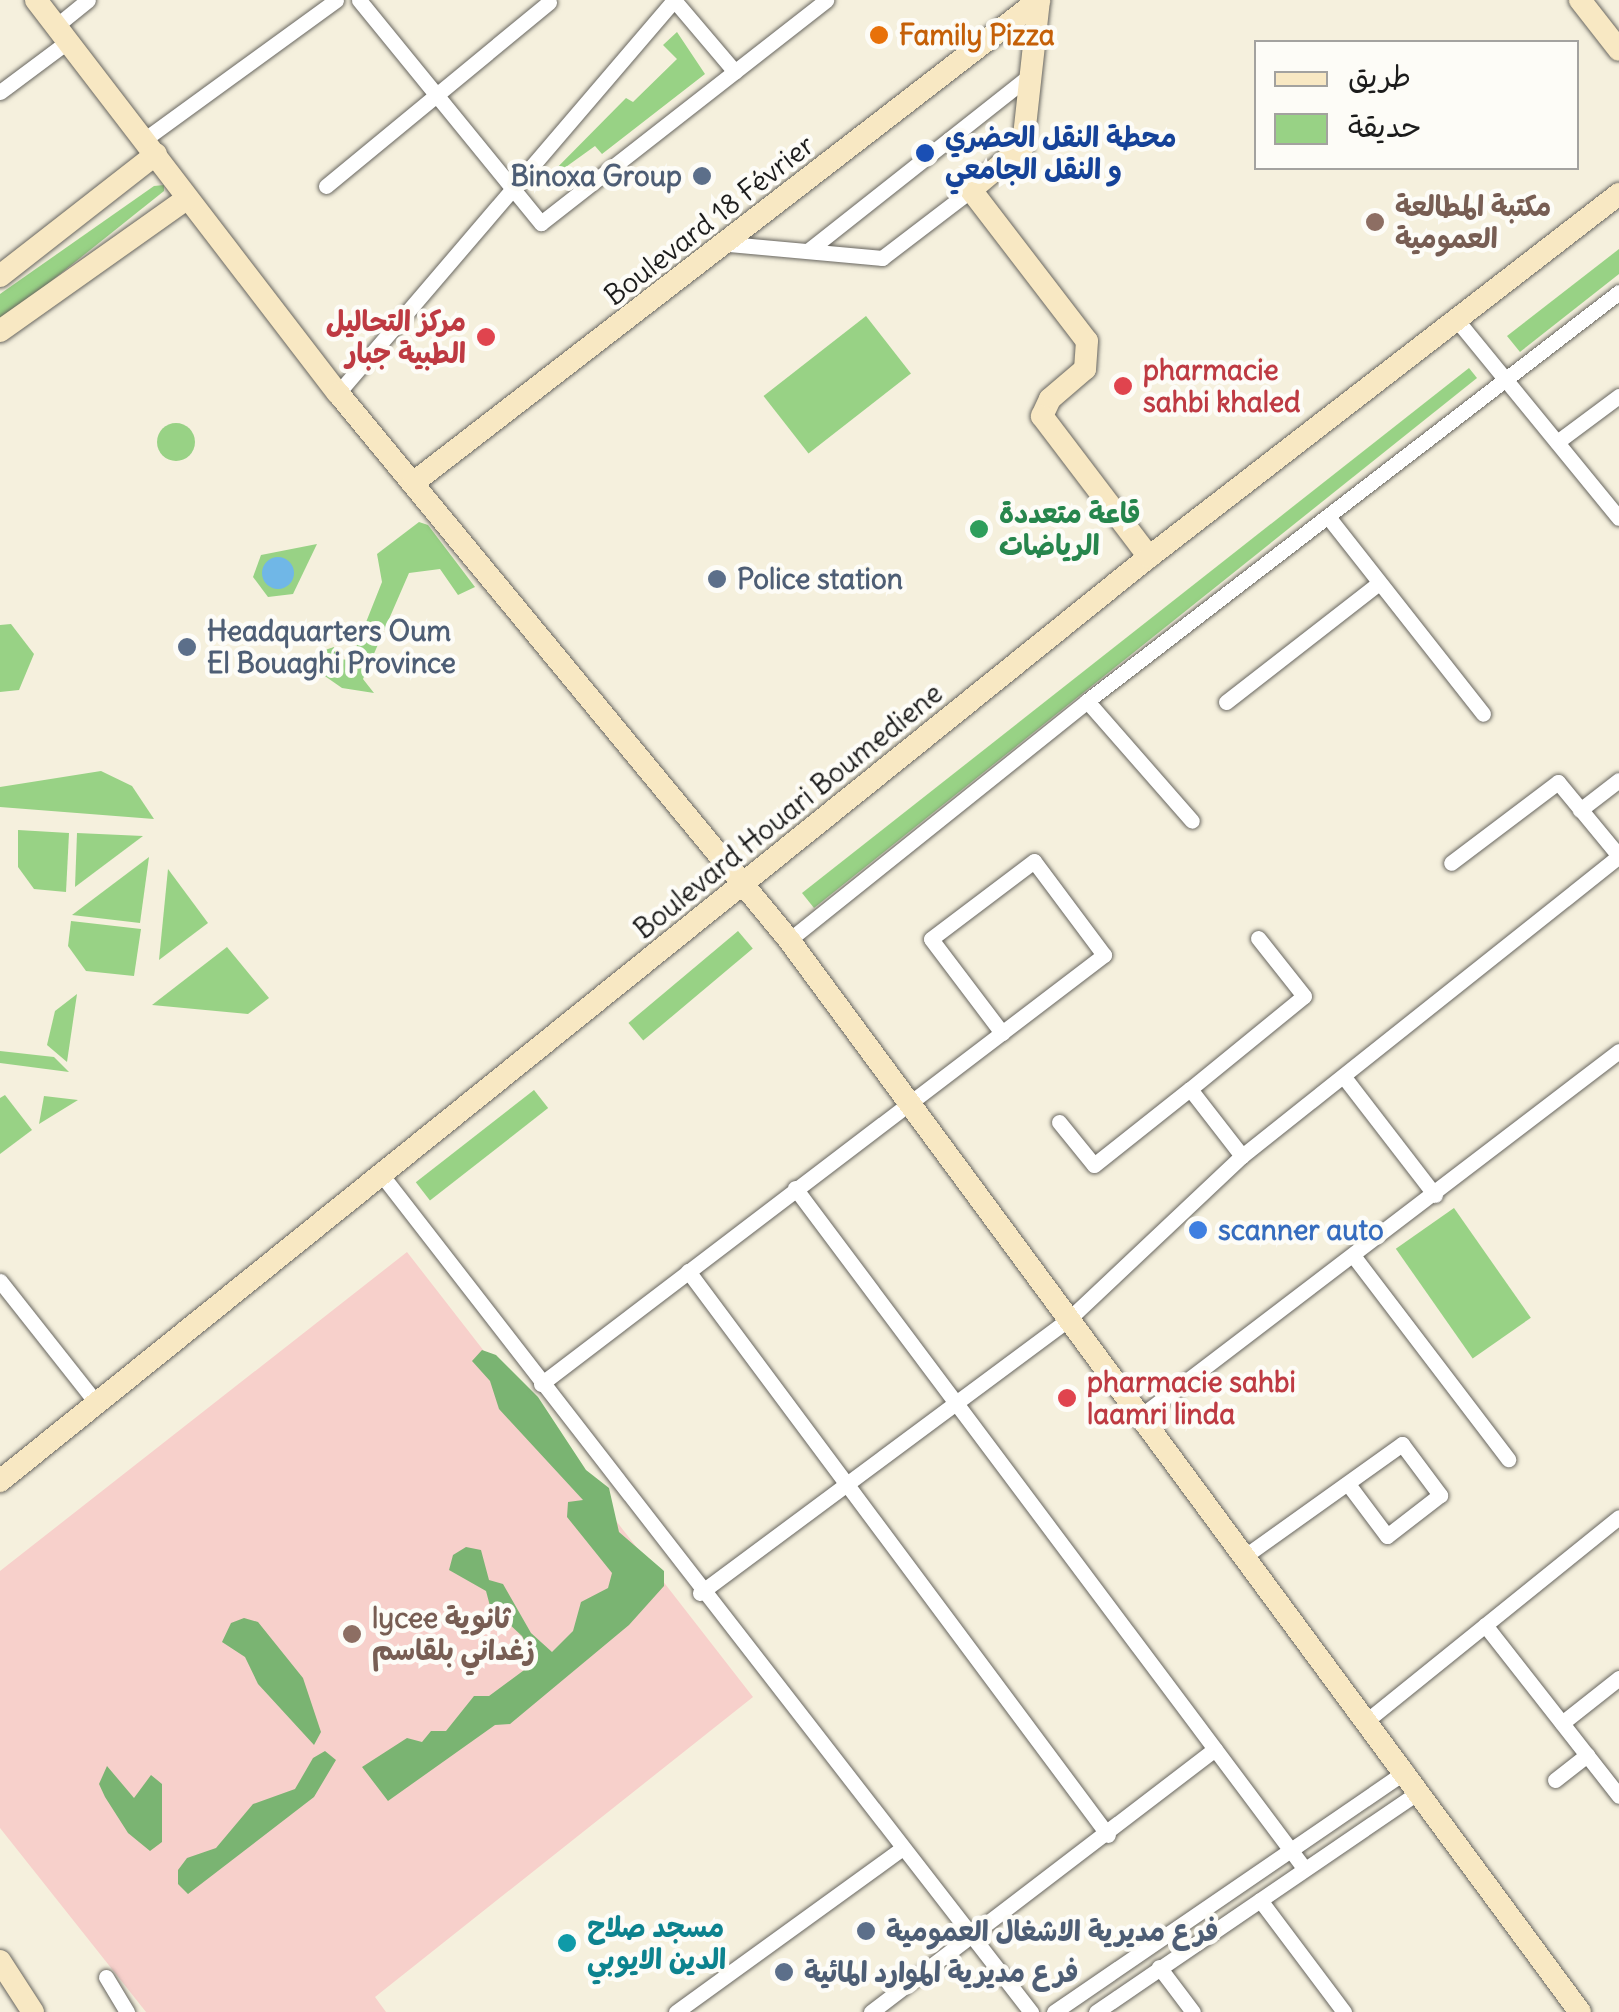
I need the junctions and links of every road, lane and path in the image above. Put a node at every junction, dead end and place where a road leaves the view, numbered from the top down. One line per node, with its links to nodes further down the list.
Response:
1 (36, 0): 10 (main road)
2 (88, 0): 10 (street)
3 (336, 0): 16 (street)
4 (359, 0): 15 (street)
5 (674, 0): 12 (street); 19 (street)
6 (826, 0): 12 (street)
7 (1039, 0): 13 (main road); 22 (main road, Boulevard 18 Février)
8 (1580, 0): 11 (main road)
9 (550, 2): 15 (street)
10 (62, 34): 14 (street); 16 (main road)
11 (1619, 50)
12 (734, 72): 19 (street)
13 (1032, 74): 18 (main road); 23 (street)
14 (0, 92)
15 (432, 94): 17 (street); 19 (street)
16 (151, 147): 21 (main road); 24 (main road)
17 (326, 186)
18 (972, 190): 23 (street); 35 (main road)
19 (512, 192): 29 (street)
20 (1619, 194): 26 (main road, Boulevard Houari Boumediene)
21 (185, 200): 27 (main road); 29 (main road)
22 (729, 244): 23 (street); 32 (main road, Boulevard 18 Février)
23 (809, 250)
24 (0, 276)
25 (1619, 292): 28 (street)
26 (1456, 320): 28 (street); 35 (main road, Boulevard Houari Boumediene)
27 (0, 331)
28 (1505, 379): 31 (street); 33 (street)
29 (338, 393): 32 (main road)
30 (1619, 396): 31 (street)
31 (1557, 442): 34 (street)
32 (413, 483): 44 (main road)
33 (1329, 518): 36 (street); 37 (street)
34 (1619, 518)
35 (1148, 557): 44 (main road, Boulevard Houari Boumediene)
36 (1379, 583): 38 (street); 39 (street)
37 (1087, 700): 42 (street); 46 (street)
38 (1226, 702)
39 (1483, 714)
40 (1619, 780): 41 (street)
41 (1580, 810): 43 (street); 49 (street)
42 (1192, 821)
43 (1451, 863)
44 (743, 887): 46 (main road); 54 (main road, Boulevard Houari Boumediene)
45 (1258, 938): 50 (street)
46 (789, 940): 51 (main road)
47 (1002, 1033): 47 (street); 51 (street)
48 (1619, 1050): 56 (street)
49 (1344, 1077): 53 (street); 56 (street)
50 (1190, 1089): 52 (street); 53 (street)
51 (909, 1103): 55 (street); 60 (main road)
52 (1059, 1122)
53 (1242, 1156): 60 (street)
54 (381, 1174): 61 (street); 63 (main road, Boulevard Houari Boumediene)
55 (796, 1188): 58 (street); 62 (street)
56 (1435, 1195): 57 (street)
57 (1356, 1258): 64 (street); 65 (street)
58 (688, 1271): 61 (street); 66 (street)
59 (0, 1281): 63 (street)
60 (1071, 1317): 62 (street); 64 (main road)
61 (541, 1384): 71 (street)
62 (954, 1402): 66 (street); 76 (street)
63 (98, 1404): 67 (main road, Boulevard Houari Boumediene)
64 (1142, 1415): 70 (main road)
65 (1508, 1459)
66 (850, 1480): 71 (street); 81 (street)
67 (0, 1481)
68 (1348, 1484): 68 (street); 70 (street)
69 (1619, 1518): 72 (street)
70 (1245, 1556): 74 (main road)
71 (700, 1593): 83 (street)
72 (1485, 1626): 74 (street); 75 (street)
73 (1619, 1678): 75 (street)
74 (1365, 1722): 79 (main road)
75 (1562, 1723): 77 (street)
76 (1215, 1750): 81 (street); 82 (street)
77 (1587, 1755): 78 (street); 80 (street)
78 (1556, 1780)
79 (1413, 1781): 82 (street); 84 (street); 99 (main road)
80 (1619, 1796)
81 (1108, 1834): 86 (street)
82 (1290, 1848): 84 (street); 95 (street)
83 (901, 1849): 86 (street); 92 (street)
84 (1304, 1868): 85 (street)
85 (1260, 1900): 88 (street); 98 (street)
86 (975, 1935): 93 (street); 94 (street)
87 (0, 1961): 90 (main road)
88 (1159, 1967): 96 (street); 97 (street)
89 (106, 1977): 91 (street)
90 (34, 2012)
91 (127, 2012)
92 (676, 2012)
93 (871, 2012)
94 (1032, 2012)
95 (1054, 2012)
96 (1096, 2012)
97 (1193, 2012)
98 (1344, 2012)
99 (1580, 2012)

